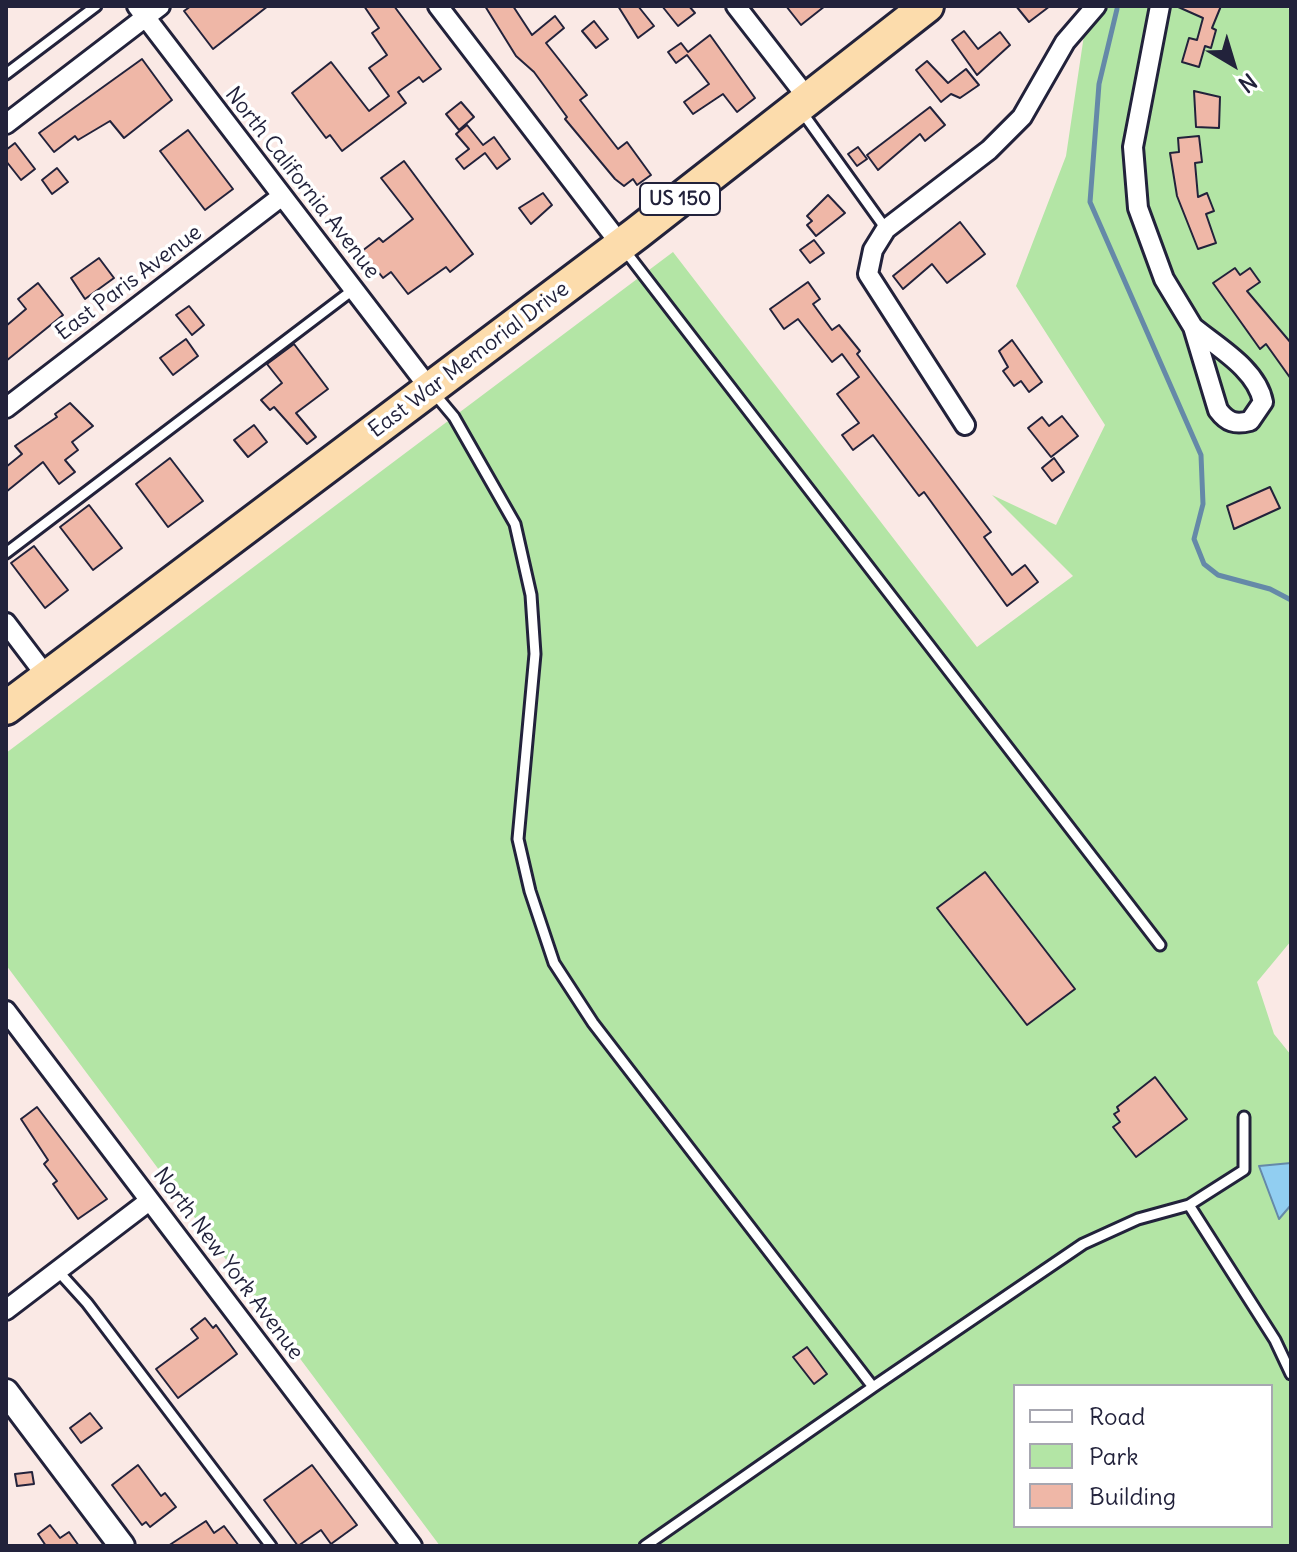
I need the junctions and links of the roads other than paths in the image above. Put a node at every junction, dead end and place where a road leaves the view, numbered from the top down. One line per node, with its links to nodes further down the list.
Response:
1 (96, 6): 8 (lane)
2 (438, 6): 13 (street)
3 (736, 6): 9 (street)
4 (927, 6): 9 (highway, East War Memorial Drive / US 150)
5 (1096, 6): 12 (street)
6 (1160, 6): 15 (street)
7 (147, 10): 10 (street); 11 (street, North California Avenue)
8 (6, 74)
9 (804, 104): 12 (lane); 13 (highway, East War Memorial Drive / US 150)
10 (6, 124)
11 (282, 196): 14 (street, North California Avenue); 17 (street, East Paris Avenue)
12 (886, 229): 18 (street)
13 (621, 245): 16 (highway, East War Memorial Drive / US 150); 23 (lane)
14 (354, 289): 16 (street, North California Avenue); 19 (lane)
15 (1193, 327): 15 (street)
16 (430, 389): 21 (highway, East War Memorial Drive / US 150); 31 (lane)
17 (6, 408)
18 (965, 425)
19 (6, 553)
20 (6, 623): 21 (street)
21 (47, 677): 22 (highway, East War Memorial Drive / US 150)
22 (6, 708)
23 (1160, 945)
24 (6, 1011): 26 (street, North New York Avenue)
25 (1244, 1117): 27 (lane)
26 (149, 1201): 28 (street); 35 (street, North New York Avenue)
27 (1189, 1205): 30 (lane); 31 (lane)
28 (58, 1270): 29 (street); 34 (lane)
29 (6, 1310)
30 (1291, 1374)
31 (873, 1387): 36 (lane)
32 (6, 1392): 33 (street)
33 (122, 1546)
34 (271, 1546)
35 (412, 1546)
36 (645, 1546)

